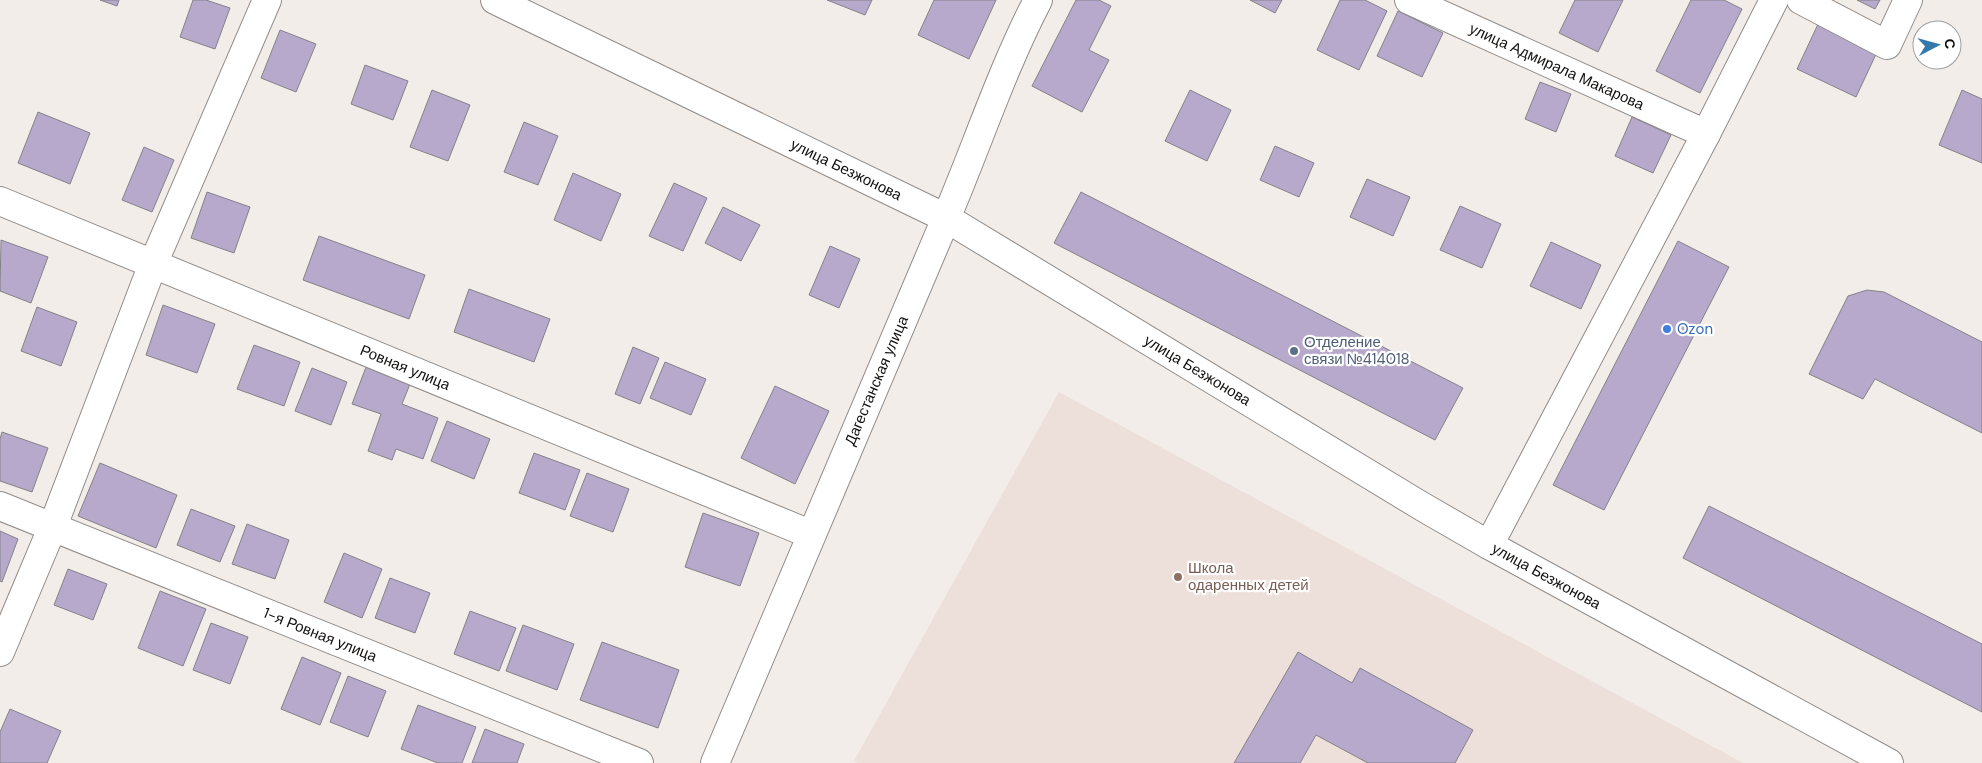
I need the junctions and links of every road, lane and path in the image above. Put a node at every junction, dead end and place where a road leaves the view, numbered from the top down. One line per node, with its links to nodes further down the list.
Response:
1 (267, 0): 11 (street)
2 (495, 0): 10 (street, улица Безжонова)
3 (1038, 0): 10 (street, Дагестанская улица)
4 (1409, 0): 8 (street, улица Адмирала Макарова)
5 (1774, 0): 8 (street)
6 (1801, 0): 7 (street)
7 (1908, 0)
8 (1706, 134): 15 (street)
9 (0, 201): 11 (street, Ровная улица)
10 (946, 218): 14 (street, Дагестанская улица); 15 (street, улица Безжонова)
11 (153, 264): 13 (street); 14 (street, Ровная улица)
12 (0, 506): 13 (street, 1-я Ровная улица)
13 (54, 526): 16 (street); 17 (street, 1-я Ровная улица)
14 (810, 534): 18 (street, Дагестанская улица)
15 (1489, 545): 19 (street, улица Безжонова)
16 (0, 652)
17 (639, 763)
18 (715, 763)
19 (1889, 763)

